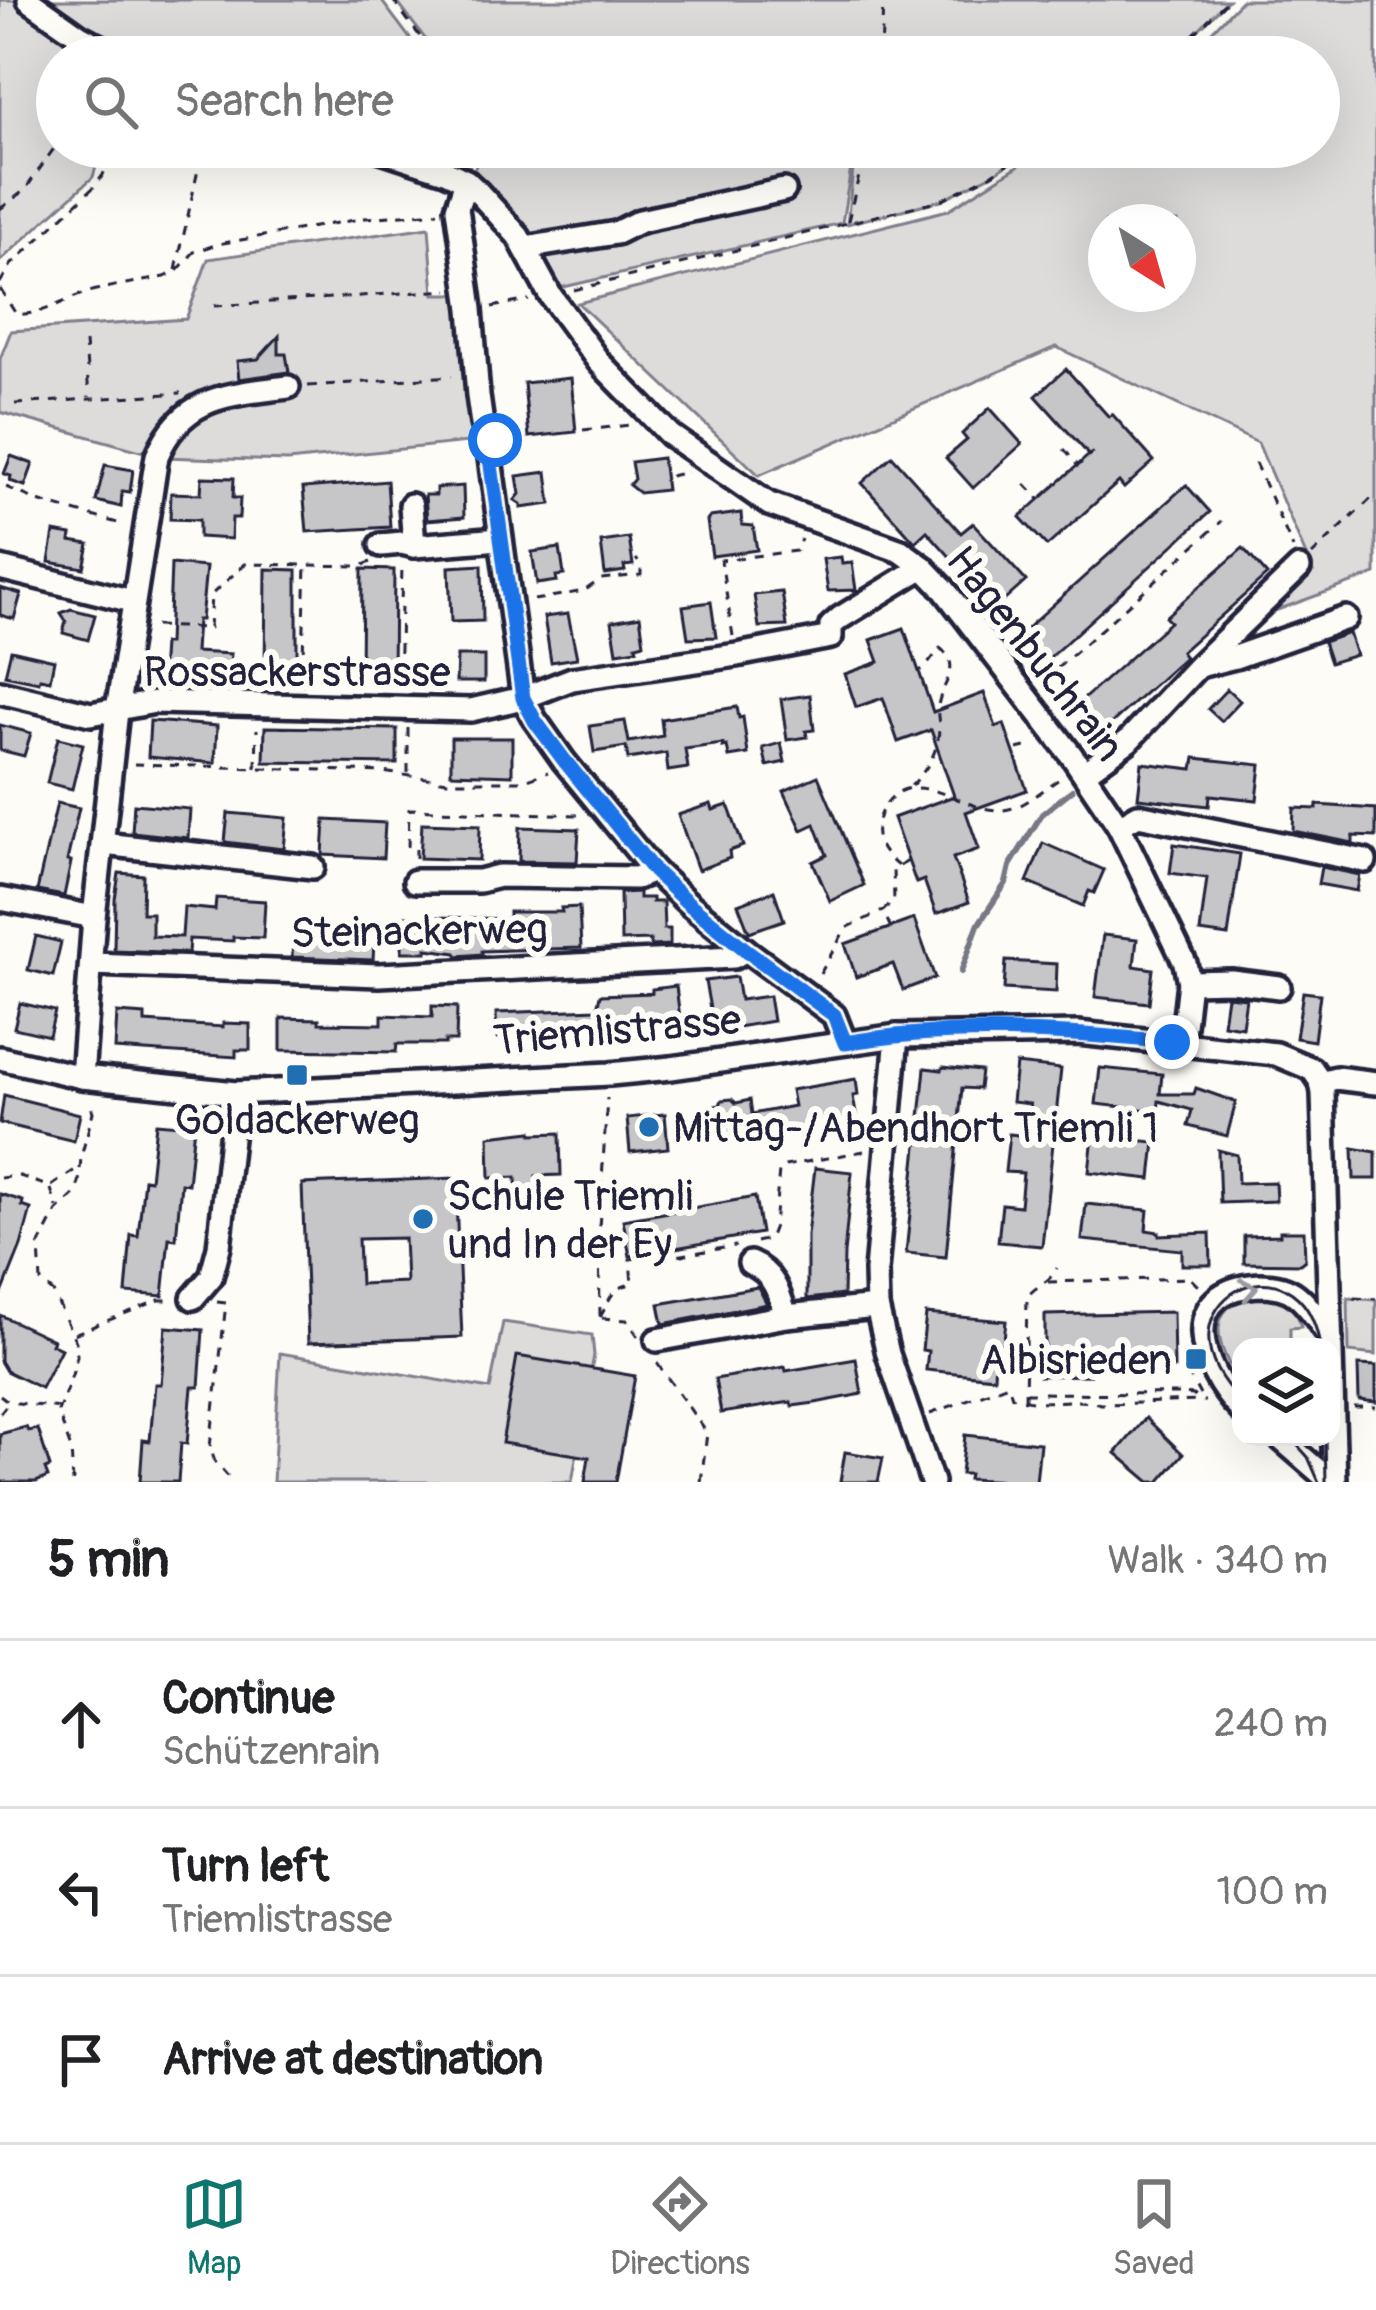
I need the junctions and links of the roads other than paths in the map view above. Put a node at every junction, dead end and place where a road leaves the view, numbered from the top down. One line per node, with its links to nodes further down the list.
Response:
1 (28, 0): 2 (street)
2 (80, 36)
3 (435, 168): 4 (street, Hagenbuchrain)
4 (466, 182): 6 (street, Hagenbuchrain); 9 (street)
5 (784, 190): 6 (street)
6 (525, 248): 10 (street, Hagenbuchrain)
7 (288, 387): 13 (street)
8 (411, 505): 9 (street)
9 (500, 539): 17 (street)
10 (923, 567): 17 (street, Rossackerstrasse); 19 (street, Hagenbuchrain)
11 (0, 568): 13 (street)
12 (1299, 568): 15 (street)
13 (132, 601): 18 (street)
14 (1346, 618): 15 (street)
15 (1198, 666): 19 (street)
16 (0, 692): 18 (street, Rossackerstrasse)
17 (523, 698): 18 (street, Rossackerstrasse); 24 (street)
18 (117, 711): 21 (street)
19 (1079, 774): 20 (street, Hagenbuchrain)
20 (1119, 826): 22 (street); 30 (street, Hagenbuchrain)
21 (103, 844): 23 (street); 27 (street)
22 (1365, 861)
23 (313, 867)
24 (654, 871): 25 (street); 28 (street)
25 (415, 881)
26 (0, 899): 27 (street)
27 (94, 917): 29 (street)
28 (746, 950): 29 (street, Steinackerweg); 33 (street)
29 (92, 964): 36 (street)
30 (1190, 982): 31 (street); 34 (street, Hagenbuchrain)
31 (1280, 987)
32 (897, 1036): 33 (street, Triemlistrasse); 34 (street, Triemlistrasse); 42 (street)
33 (845, 1043): 39 (street, Triemlistrasse)
34 (1182, 1043): 37 (street, Triemlistrasse)
35 (0, 1058): 36 (street, Triemlistrasse)
36 (82, 1077): 39 (street, Triemlistrasse)
37 (1321, 1082): 38 (street, Triemlistrasse); 45 (street)
38 (1376, 1083)
39 (236, 1093): 41 (street)
40 (750, 1263): 43 (street)
41 (193, 1298)
42 (877, 1307): 43 (street); 50 (street)
43 (786, 1316): 46 (street)
44 (1329, 1338): 47 (street, one-way to 44)
45 (1331, 1338)
46 (652, 1344)
47 (1232, 1400)
48 (1291, 1446): 51 (street)
49 (1332, 1446): 51 (street)
50 (932, 1482)
51 (1333, 1482)

